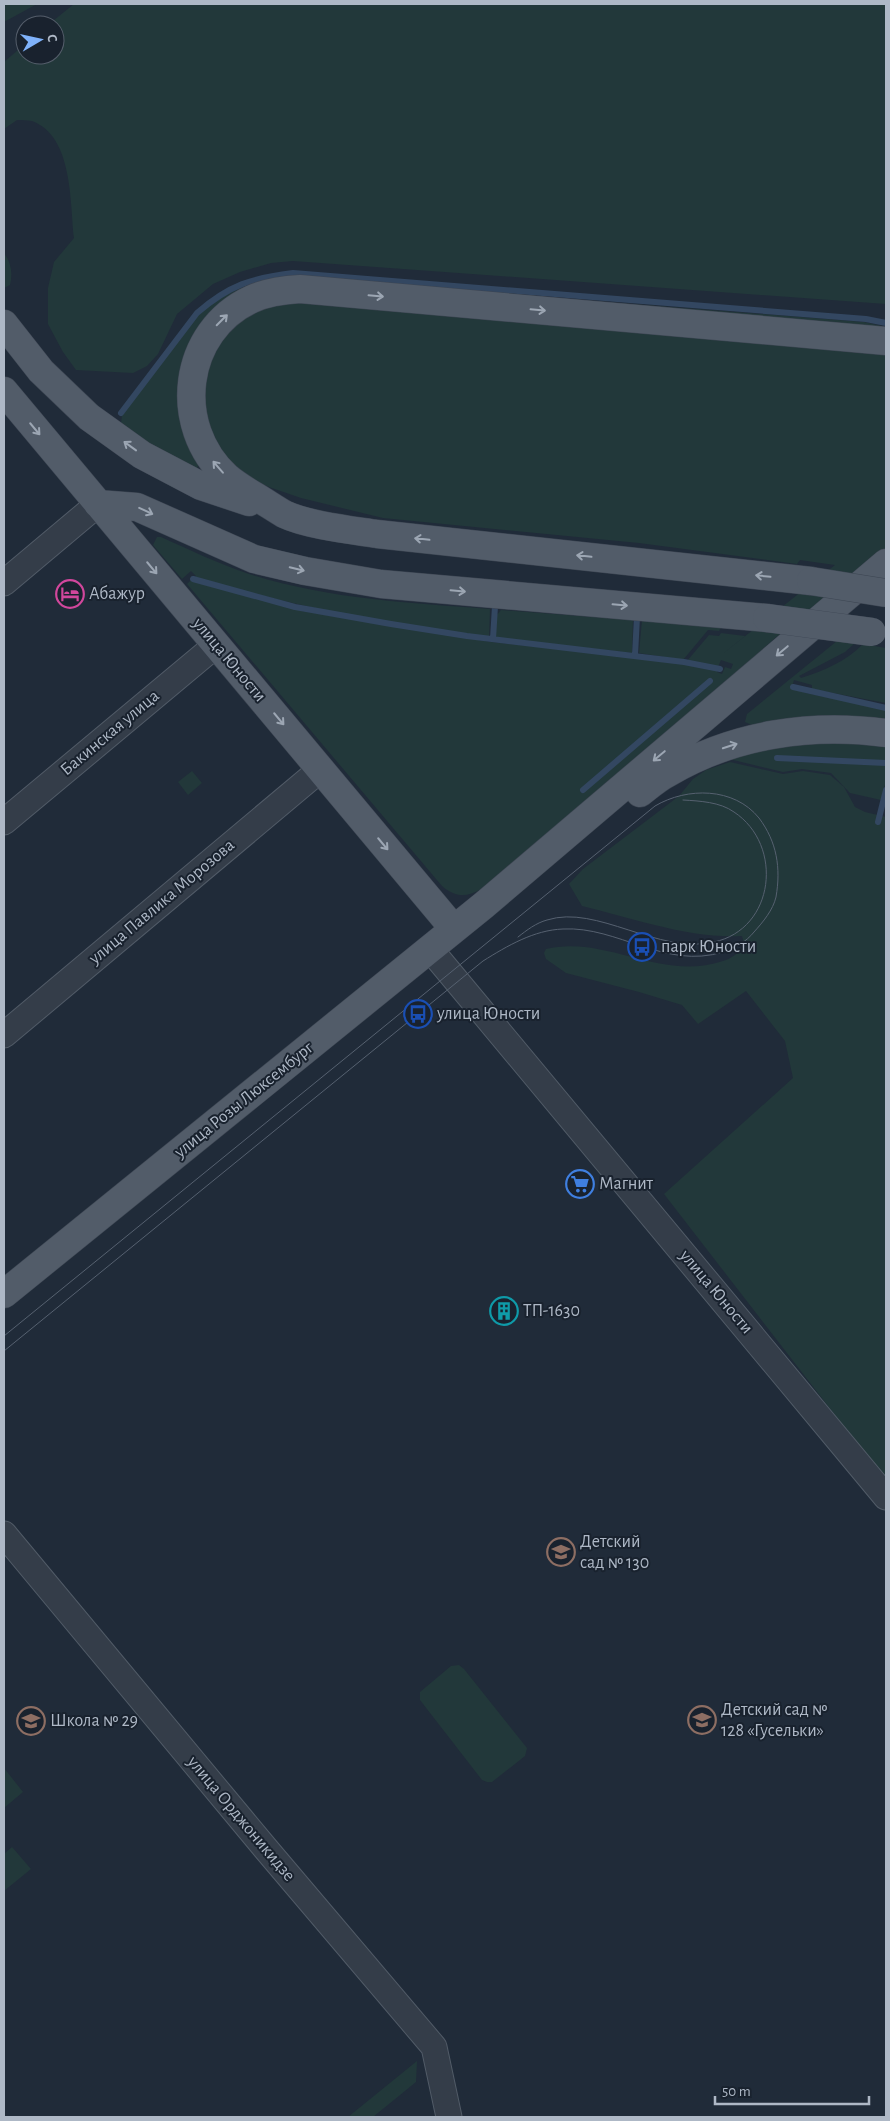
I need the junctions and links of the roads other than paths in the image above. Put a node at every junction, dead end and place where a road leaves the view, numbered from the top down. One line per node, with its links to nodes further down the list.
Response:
1 (4, 324): 5 (main road, one-way to 1)
2 (886, 341): 5 (main road, one-way to 2)
3 (4, 391): 4 (main road, улица Юности, one-way to 4)
4 (98, 504): 7 (street); 9 (main road, one-way to 9, bridge); 10 (main road, улица Юности, one-way to 10)
5 (286, 514): 8 (main road, one-way to 5, bridge)
6 (886, 563): 14 (main road, one-way to 14)
7 (4, 583)
8 (886, 593)
9 (879, 633)
10 (216, 645): 12 (main road, улица Юности, one-way to 12); 13 (street, Бакинская улица)
11 (886, 733): 14 (main road, one-way to 11)
12 (320, 769): 15 (main road, улица Юности, one-way to 15); 17 (street, улица Павлика Морозова)
13 (4, 822)
14 (484, 905): 15 (main road, улица Розы Люксембург)
15 (454, 929): 16 (main road, улица Розы Люксембург)
16 (430, 949): 18 (main road, улица Розы Люксембург); 19 (street, улица Юности)
17 (4, 1035)
18 (4, 1294)
19 (886, 1497)
20 (4, 1534): 21 (street, улица Орджоникидзе)
21 (449, 2117)

